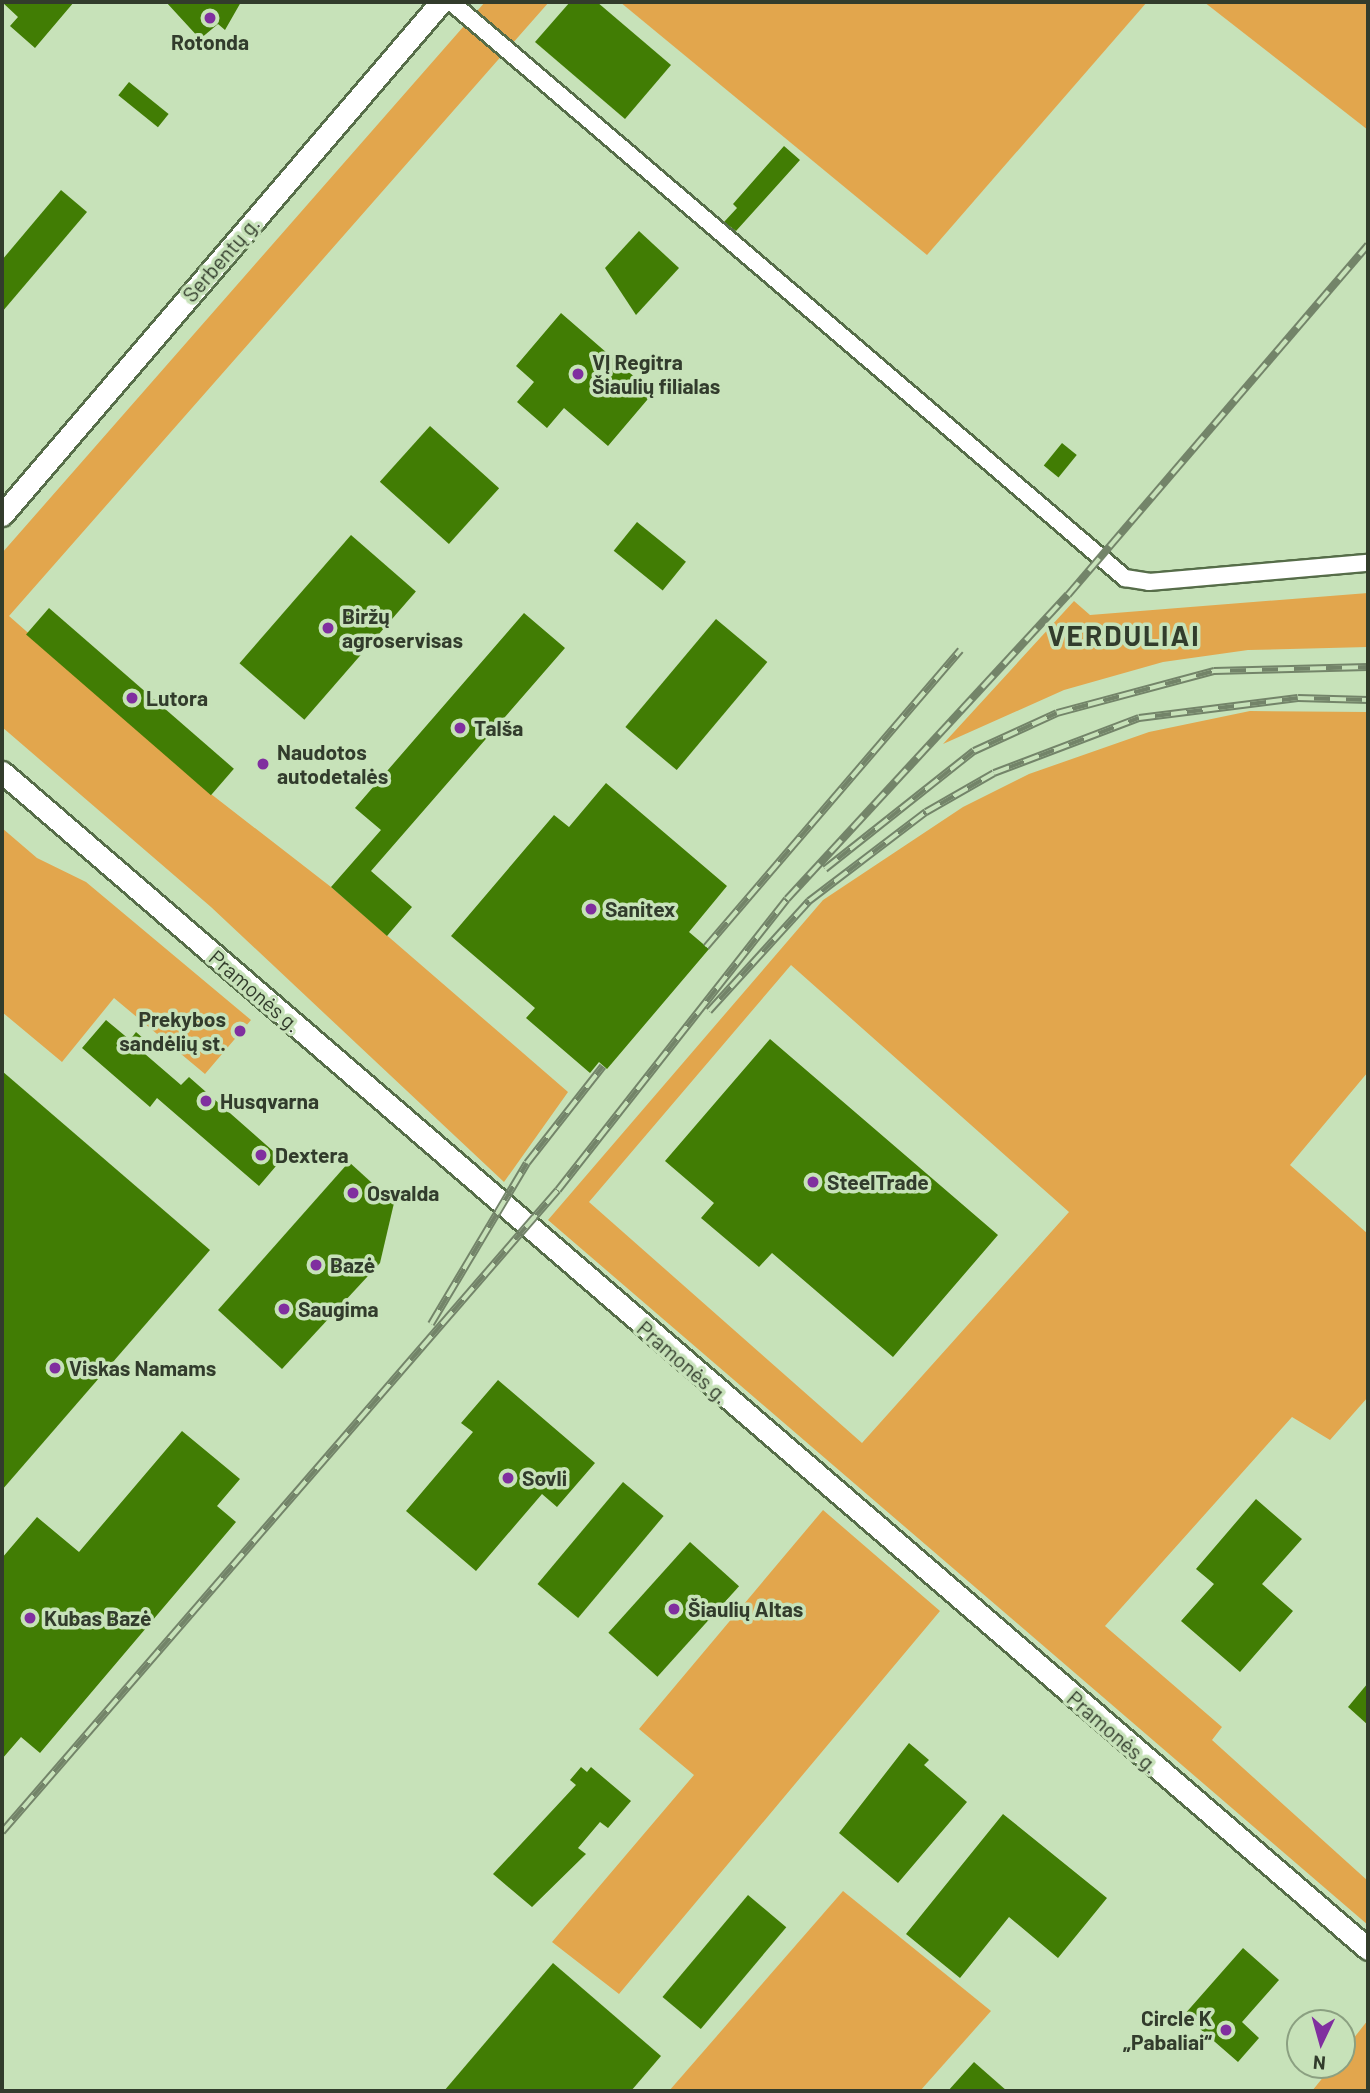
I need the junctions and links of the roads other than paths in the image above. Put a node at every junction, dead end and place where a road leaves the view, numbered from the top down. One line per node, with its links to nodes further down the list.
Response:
1 (440, 2): 3 (main road, Serbentų g.)
2 (451, 2): 4 (street)
3 (2, 515)
4 (1368, 563)
5 (2, 772): 6 (main road, Pramonės g.)
6 (1368, 1949)

